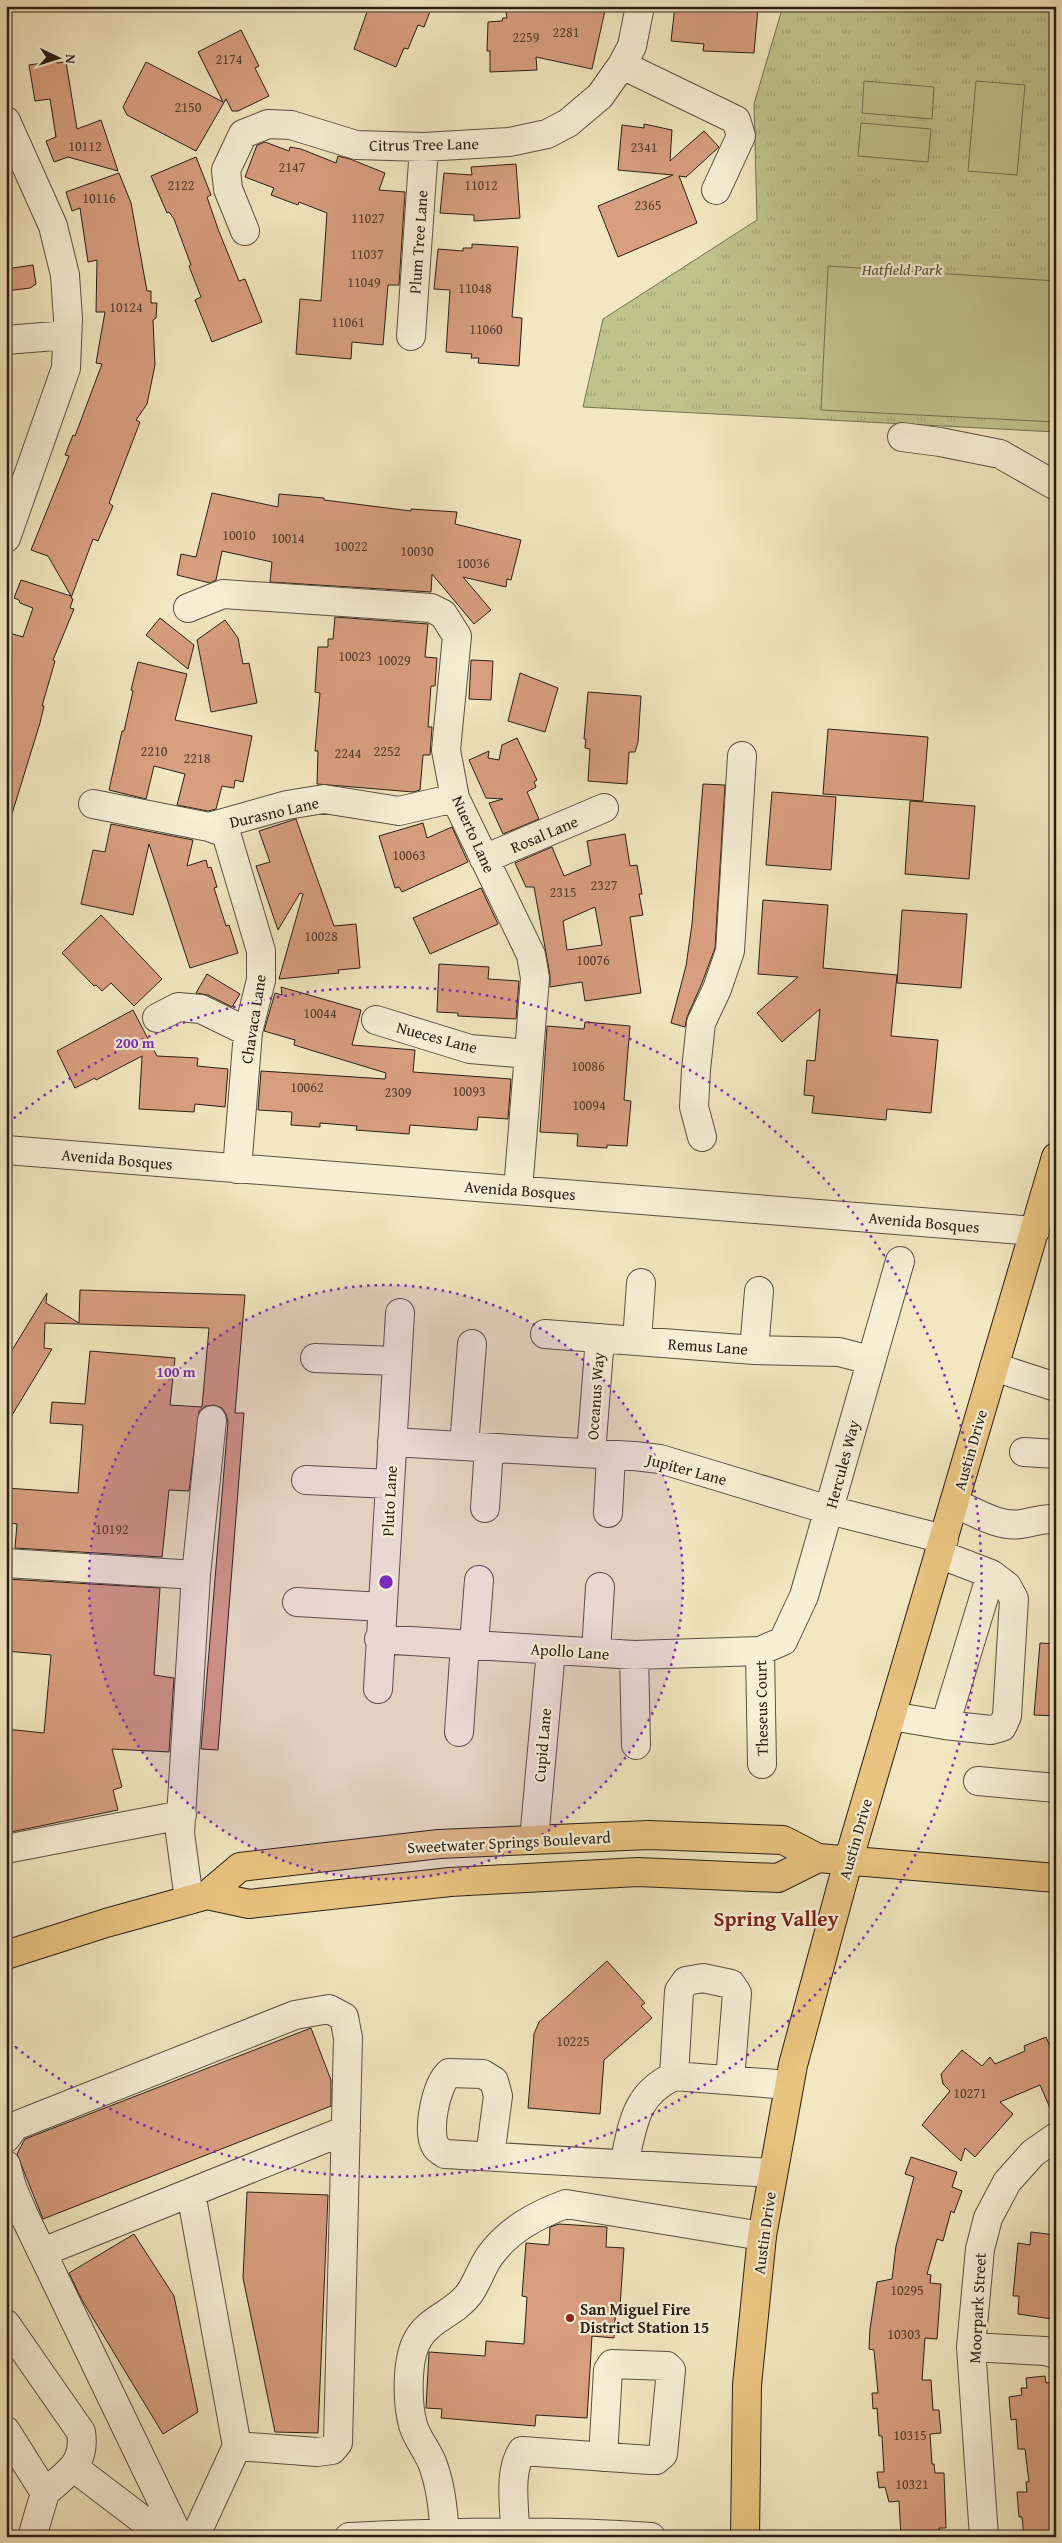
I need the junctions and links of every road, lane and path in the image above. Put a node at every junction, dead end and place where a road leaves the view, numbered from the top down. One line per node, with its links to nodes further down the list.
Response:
1 (640, 6): 2 (street, Citrus Tree Lane)
2 (622, 65): 4 (street, Citrus Tree Lane); 5 (street)
3 (6, 121): 7 (street)
4 (424, 147): 6 (street, Citrus Tree Lane); 8 (street, Plum Tree Lane)
5 (716, 190)
6 (245, 231)
7 (67, 335): 9 (street); 12 (street)
8 (411, 336)
9 (6, 340)
10 (902, 437): 11 (street)
11 (1056, 486)
12 (6, 538)
13 (188, 608): 15 (street, Nuerto Lane)
14 (742, 756): 24 (street)
15 (455, 798): 18 (street, Durasno Lane); 19 (street, Nuerto Lane)
16 (93, 804): 18 (street, Durasno Lane)
17 (604, 808): 19 (street, Rosal Lane)
18 (209, 828): 22 (street, Chavaca Lane)
19 (484, 859): 23 (street, Nuerto Lane)
20 (157, 1018): 22 (street)
21 (376, 1020): 23 (street, Nueces Lane)
22 (248, 1032): 27 (street, Chavaca Lane)
23 (529, 1054): 28 (street, Nuerto Lane)
24 (702, 1137)
25 (6, 1150): 27 (street, Avenida Bosques)
26 (1056, 1158): 29 (main road, Austin Drive)
27 (237, 1168): 28 (street, Avenida Bosques)
28 (518, 1190): 29 (street, Avenida Bosques)
29 (1035, 1231): 42 (main road, Austin Drive)
30 (900, 1261): 40 (street, Hercules Way)
31 (641, 1283): 36 (street)
32 (759, 1291): 38 (street)
33 (400, 1313): 41 (street, Pluto Lane)
34 (545, 1334): 35 (street, Remus Lane)
35 (600, 1338): 36 (street, Remus Lane); 48 (street, Oceanus Way)
36 (637, 1341): 38 (street, Remus Lane)
37 (472, 1344): 46 (street)
38 (754, 1350): 40 (street, Remus Lane)
39 (315, 1358): 41 (street)
40 (870, 1360): 54 (street, Hercules Way)
41 (397, 1361): 45 (street, Pluto Lane)
42 (994, 1367): 43 (street); 52 (main road, Austin Drive)
43 (1056, 1387)
44 (212, 1420): 60 (street)
45 (392, 1442): 46 (street, Jupiter Lane); 51 (street, Pluto Lane)
46 (477, 1447): 48 (street, Jupiter Lane); 53 (street)
47 (1024, 1452): 49 (street)
48 (601, 1454): 54 (street, Jupiter Lane); 55 (street, Oceanus Way)
49 (1056, 1454)
50 (306, 1480): 51 (street)
51 (390, 1484): 64 (street, Pluto Lane)
52 (954, 1503): 56 (street); 57 (main road, Austin Drive)
53 (486, 1508)
54 (829, 1510): 57 (street, Jupiter Lane); 68 (street, Hercules Way)
55 (608, 1513)
56 (1056, 1519)
57 (941, 1546): 59 (street, Jupiter Lane); 72 (main road, Austin Drive)
58 (6, 1563): 60 (street)
59 (991, 1574): 73 (street); 73 (street)
60 (196, 1575): 79 (street)
61 (479, 1580): 66 (street)
62 (600, 1587): 69 (street)
63 (297, 1602): 64 (street)
64 (382, 1607): 65 (street, Pluto Lane)
65 (379, 1640): 66 (street, Apollo Lane); 71 (street, Pluto Lane)
66 (469, 1644): 67 (street, Apollo Lane); 74 (street)
67 (551, 1650): 69 (street, Apollo Lane); 80 (street, Cupid Lane)
68 (760, 1651): 70 (street, Apollo Lane); 76 (street, Theseus Court)
69 (596, 1652): 70 (street, Apollo Lane)
70 (634, 1655): 75 (street)
71 (378, 1689)
72 (891, 1716): 73 (street); 83 (main road, Austin Drive)
73 (945, 1725)
74 (459, 1732)
75 (636, 1745)
76 (762, 1764)
77 (978, 1780): 78 (street)
78 (1056, 1788)
79 (182, 1815): 81 (street); 86 (street)
80 (534, 1840): 82 (main road, Sweetwater Springs Boulevard); 85 (main road); 86 (main road, Sweetwater Springs Boulevard)
81 (6, 1849)
82 (818, 1858): 83 (main road, Sweetwater Springs Boulevard); 85 (main road, Sweetwater Springs Boulevard)
83 (848, 1862): 84 (main road, Sweetwater Springs Boulevard); 90 (main road, Austin Drive)
84 (1056, 1878)
85 (450, 1882): 86 (main road, Sweetwater Springs Boulevard)
86 (198, 1898): 87 (main road, Sweetwater Springs Boulevard)
87 (6, 1956)
88 (674, 2076): 89 (street); 89 (street); 95 (street)
89 (730, 2080): 90 (street)
90 (789, 2085): 97 (main road, Austin Drive)
91 (346, 2130): 93 (street); 98 (street); 105 (street)
92 (1056, 2137): 102 (street, Moorpark Street)
93 (6, 2138)
94 (490, 2156): 95 (street)
95 (624, 2164): 97 (street)
96 (6, 2165): 100 (street)
97 (773, 2173): 99 (main road, Austin Drive)
98 (191, 2193): 100 (street); 105 (street)
99 (762, 2236): 110 (street); 117 (main road, Austin Drive)
100 (44, 2252): 113 (street)
101 (6, 2324): 107 (street)
102 (972, 2347): 103 (street); 118 (street, Moorpark Street)
103 (1056, 2354)
104 (6, 2431): 108 (street)
105 (237, 2446): 114 (street)
106 (603, 2456): 109 (street)
107 (73, 2467): 108 (street); 112 (street)
108 (45, 2493): 111 (street)
109 (515, 2532): 110 (street); 116 (street)
110 (445, 2533): 115 (street)
111 (32, 2537)
112 (165, 2537)
113 (179, 2537)
114 (195, 2537)
115 (349, 2537)
116 (652, 2537)
117 (745, 2537)
118 (984, 2537)

